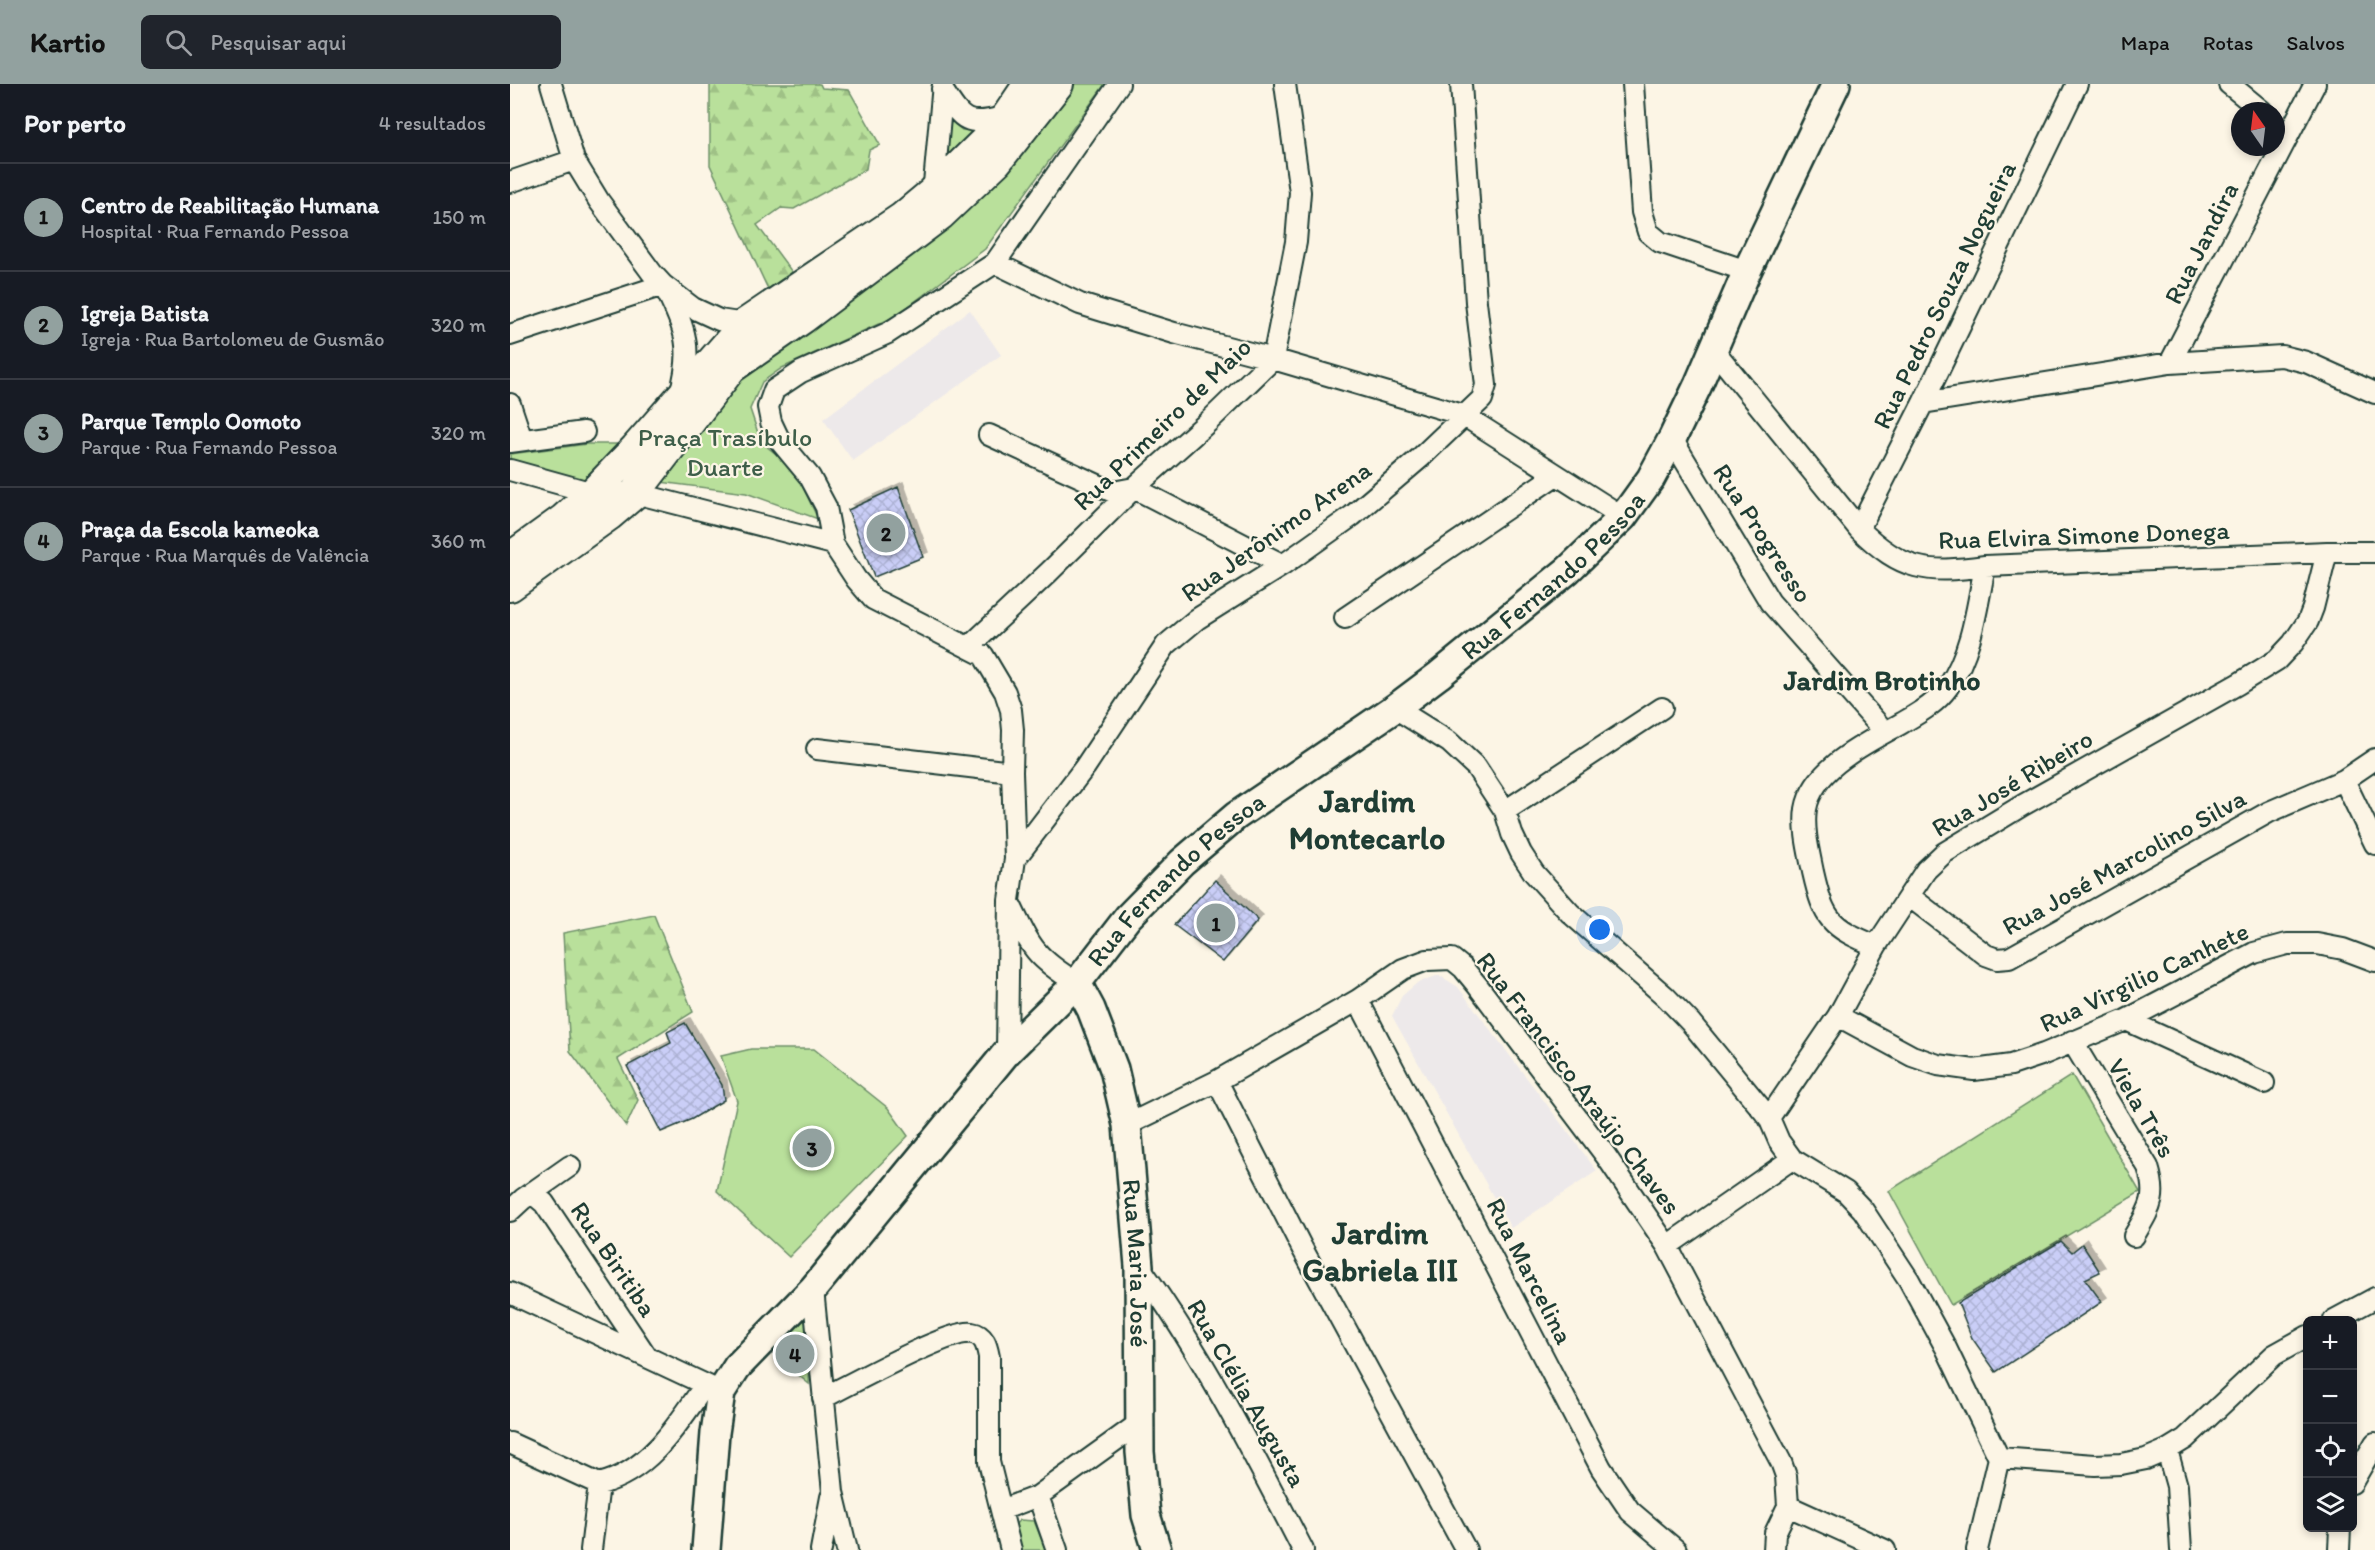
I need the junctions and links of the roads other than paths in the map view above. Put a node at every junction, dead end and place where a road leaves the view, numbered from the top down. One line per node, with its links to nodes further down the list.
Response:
1 (551, 84): 17 (street)
2 (1029, 84): 14 (main road)
3 (1058, 84): 19 (main road)
4 (1119, 84): 20 (street)
5 (1285, 84): 26 (street, Rua Primeiro de Maio)
6 (1461, 84): 32 (street, Rua Jerônimo Arena)
7 (1633, 84): 21 (street)
8 (1836, 84): 21 (main road, Rua Fernando Pessoa)
9 (2077, 84): 30 (street, Rua Pedro Souza Nogueira)
10 (2229, 84): 13 (street)
11 (2315, 84): 15 (street, Rua Jandira)
12 (942, 86): 14 (street); 19 (street)
13 (2251, 102)
14 (1008, 115): 19 (main road)
15 (2285, 126)
16 (2271, 156): 27 (street, Rua Jandira)
17 (574, 160): 18 (street); 22 (street)
18 (510, 182)
19 (936, 204): 23 (main road); 41 (main road)
20 (995, 263): 26 (street); 44 (street)
21 (1747, 271): 25 (main road, Rua Fernando Pessoa)
22 (663, 285): 23 (street); 24 (street); 29 (street)
23 (745, 324): 29 (main road)
24 (510, 335)
25 (1713, 349): 35 (main road, Rua Fernando Pessoa); 43 (street, Rua Elvira Simone Donega)
26 (1273, 359): 32 (street); 39 (street, Rua Primeiro de Maio)
27 (2170, 363): 28 (street); 30 (street)
28 (2375, 393)
29 (678, 400): 40 (main road)
30 (1923, 403): 43 (street, Rua Pedro Souza Nogueira)
31 (510, 404): 36 (street)
32 (1463, 415): 38 (street); 48 (street, Rua Jerônimo Arena)
33 (584, 432): 36 (street)
34 (989, 435): 39 (street)
35 (1672, 439): 42 (main road, Rua Fernando Pessoa); 55 (street, Rua Progresso)
36 (516, 441)
37 (510, 470): 40 (street)
38 (1556, 475): 42 (street); 51 (street)
39 (1134, 488): 48 (street); 52 (street, Rua Primeiro de Maio)
40 (593, 493): 41 (street); 47 (main road)
41 (635, 493): 44 (street); 50 (main road)
42 (1623, 517): 53 (main road, Rua Fernando Pessoa)
43 (1859, 529): 49 (street, Rua Elvira Simone Donega)
44 (833, 544): 52 (street)
45 (2327, 552): 46 (street, Rua Elvira Simone Donega); 49 (street, Rua Elvira Simone Donega); 63 (street, Rua José Ribeiro)
46 (2375, 552)
47 (510, 558)
48 (1283, 565): 62 (street, Rua Jerônimo Arena)
49 (1985, 566): 55 (street)
50 (510, 586)
51 (1345, 618)
52 (969, 647): 58 (street)
53 (1395, 708): 60 (street); 67 (main road, Rua Fernando Pessoa)
54 (1662, 708): 60 (street)
55 (1885, 732): 65 (street)
56 (816, 749): 58 (street)
57 (2375, 759): 59 (street, Rua José Marcolino Silva)
58 (1012, 772): 62 (street)
59 (2344, 780): 61 (street); 63 (street, Rua José Marcolino Silva)
60 (1505, 811): 75 (street)
61 (2375, 844)
62 (1015, 859): 64 (street)
63 (1909, 896): 65 (street, Rua José Ribeiro)
64 (1009, 900): 67 (street); 72 (street)
65 (1876, 946): 69 (street, Rua José Ribeiro)
66 (2375, 961): 70 (street, Rua Virgilio Canhete)
67 (1077, 983): 72 (main road, Rua Fernando Pessoa); 76 (main road, Rua Maria José)
68 (1358, 1000): 73 (street, Rua Francisco Araújo Chaves); 82 (street, Rua Francisco Araújo Chaves); 113 (street, Rua Marcelina)
69 (1838, 1016): 71 (street, Rua Virgilio Canhete); 75 (street, Rua José Ribeiro)
70 (2126, 1020): 71 (street, Rua Virgilio Canhete); 74 (street)
71 (2072, 1041): 81 (street, Viela Três)
72 (1007, 1052): 84 (main road, Rua Fernando Pessoa)
73 (1217, 1081): 76 (street, Rua Francisco Araújo Chaves); 112 (street)
74 (2264, 1083)
75 (1769, 1119): 77 (street)
76 (1126, 1125): 83 (main road, Rua Maria José)
77 (1792, 1159): 82 (street); 96 (street)
78 (570, 1166): 79 (street)
79 (532, 1193): 80 (street); 89 (street, Rua Biritiba)
80 (510, 1211)
81 (2134, 1236)
82 (1667, 1246): 101 (street, Rua Francisco Araújo Chaves)
83 (1138, 1266): 92 (main road, Rua Maria José); 111 (street, Rua Clélia Augusta)
84 (813, 1289): 90 (main road, Rua Fernando Pessoa); 91 (street)
85 (510, 1293): 89 (street)
86 (2375, 1298): 87 (street)
87 (2341, 1316)
88 (2303, 1338): 95 (street)
89 (648, 1358): 90 (street)
90 (713, 1388): 98 (street); 105 (main road, Rua Fernando Pessoa)
91 (823, 1398): 99 (street); 102 (street)
92 (1138, 1424): 100 (street); 110 (main road, Rua Maria José)
93 (510, 1443): 98 (street)
94 (2375, 1443): 97 (street)
95 (2167, 1450): 96 (street); 117 (street)
96 (1999, 1458): 116 (street)
97 (2355, 1478)
98 (599, 1484): 104 (street)
99 (832, 1492): 106 (street); 107 (street)
100 (1038, 1496): 102 (street); 109 (street)
101 (1788, 1506): 114 (street); 115 (street)
102 (1001, 1510): 108 (street)
103 (2340, 1532): 118 (street)
104 (591, 1550)
105 (706, 1550)
106 (821, 1550)
107 (847, 1550)
108 (1011, 1550)
109 (1057, 1550)
110 (1157, 1550)
111 (1303, 1550)
112 (1466, 1550)
113 (1676, 1550)
114 (1774, 1550)
115 (1885, 1550)
116 (1977, 1550)
117 (2181, 1550)
118 (2339, 1550)

